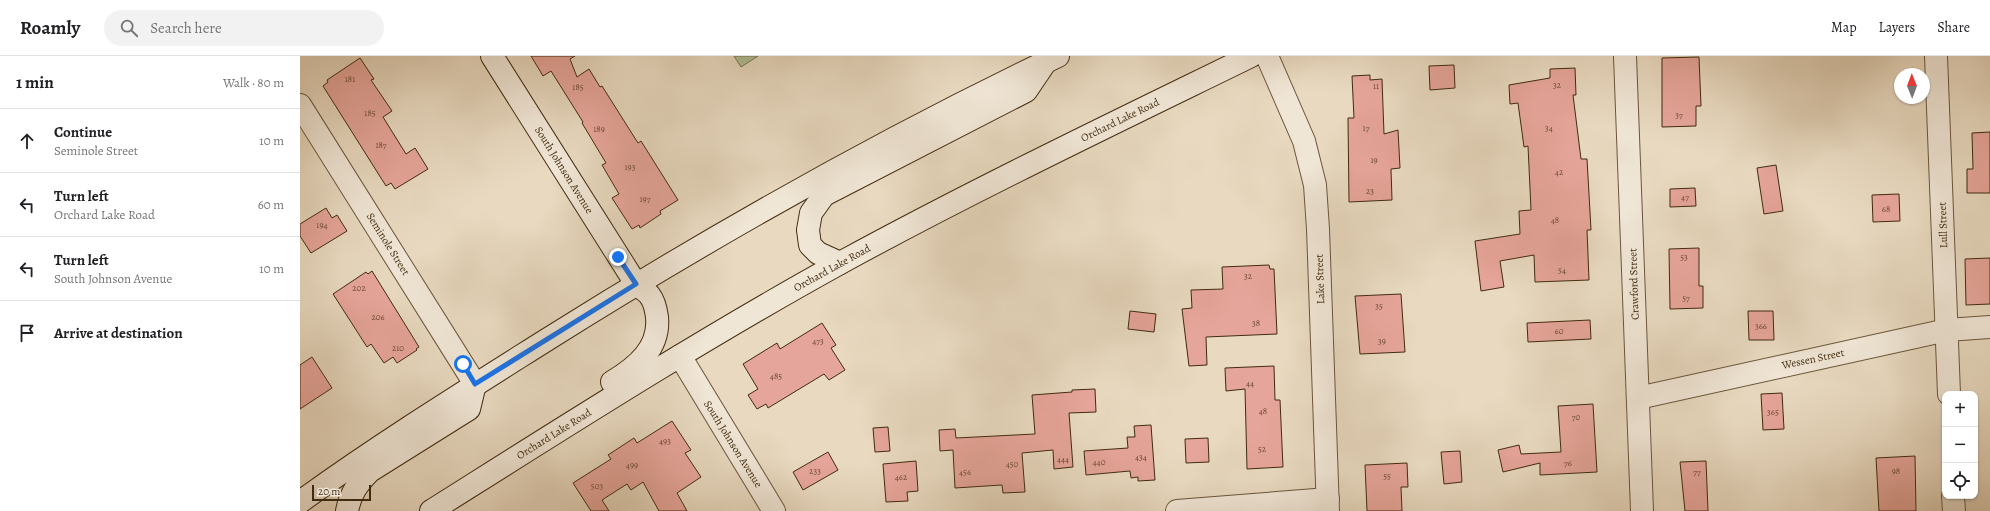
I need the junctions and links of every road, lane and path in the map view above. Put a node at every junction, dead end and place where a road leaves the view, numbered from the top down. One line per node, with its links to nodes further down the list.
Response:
1 (492, 56): 9 (main road, South Johnson Avenue)
2 (1251, 56): 8 (main road, Orchard Lake Road)
3 (1267, 56): 18 (main road, Lake Street)
4 (1625, 56): 15 (main road, Crawford Street)
5 (1936, 56): 11 (main road, Lull Street)
6 (1052, 59): 8 (main road); 9 (main road)
7 (300, 104): 13 (main road, Seminole Street)
8 (840, 263): 12 (main road, Orchard Lake Road)
9 (636, 284): 13 (main road); 19 (main road, South Johnson Avenue)
10 (1990, 327): 11 (main road, Wessen Street)
11 (1947, 330): 14 (main road, Lull Street); 15 (main road, Wessen Street)
12 (680, 356): 19 (main road, Orchard Lake Road); 21 (main road, South Johnson Avenue)
13 (475, 384): 17 (main road); 20 (main road)
14 (1949, 391)
15 (1638, 398): 23 (main road, Crawford Street)
16 (1953, 499): 24 (main road)
17 (300, 502)
18 (1328, 505): 22 (main road)
19 (438, 506)
20 (347, 511)
21 (774, 511)
22 (1177, 511)
23 (1642, 511)
24 (1954, 511)

